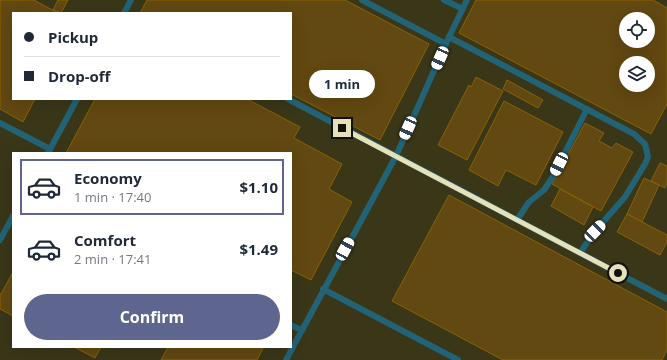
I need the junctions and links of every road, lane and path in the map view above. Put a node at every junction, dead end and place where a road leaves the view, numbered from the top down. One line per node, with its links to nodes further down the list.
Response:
1 (131, 0): 6 (lane)
2 (362, 0): 8 (lane)
3 (444, 0): 5 (lane)
4 (467, 0): 5 (lane)
5 (463, 10): 7 (lane)
6 (125, 12)
7 (449, 37): 8 (lane); 11 (lane)
8 (446, 44): 14 (lane)
9 (76, 100): 13 (lane)
10 (290, 100): 14 (lane)
11 (587, 109): 16 (lane); 18 (lane)
12 (0, 123): 13 (lane)
13 (49, 151)
14 (396, 156): 16 (lane); 19 (lane)
15 (12, 218): 17 (lane)
16 (517, 220): 18 (lane)
17 (0, 240)
18 (580, 253): 20 (lane)
19 (323, 289): 22 (lane); 24 (lane)
20 (667, 299)
21 (292, 326): 22 (lane)
22 (301, 330): 23 (lane)
23 (286, 360)
24 (458, 360)

